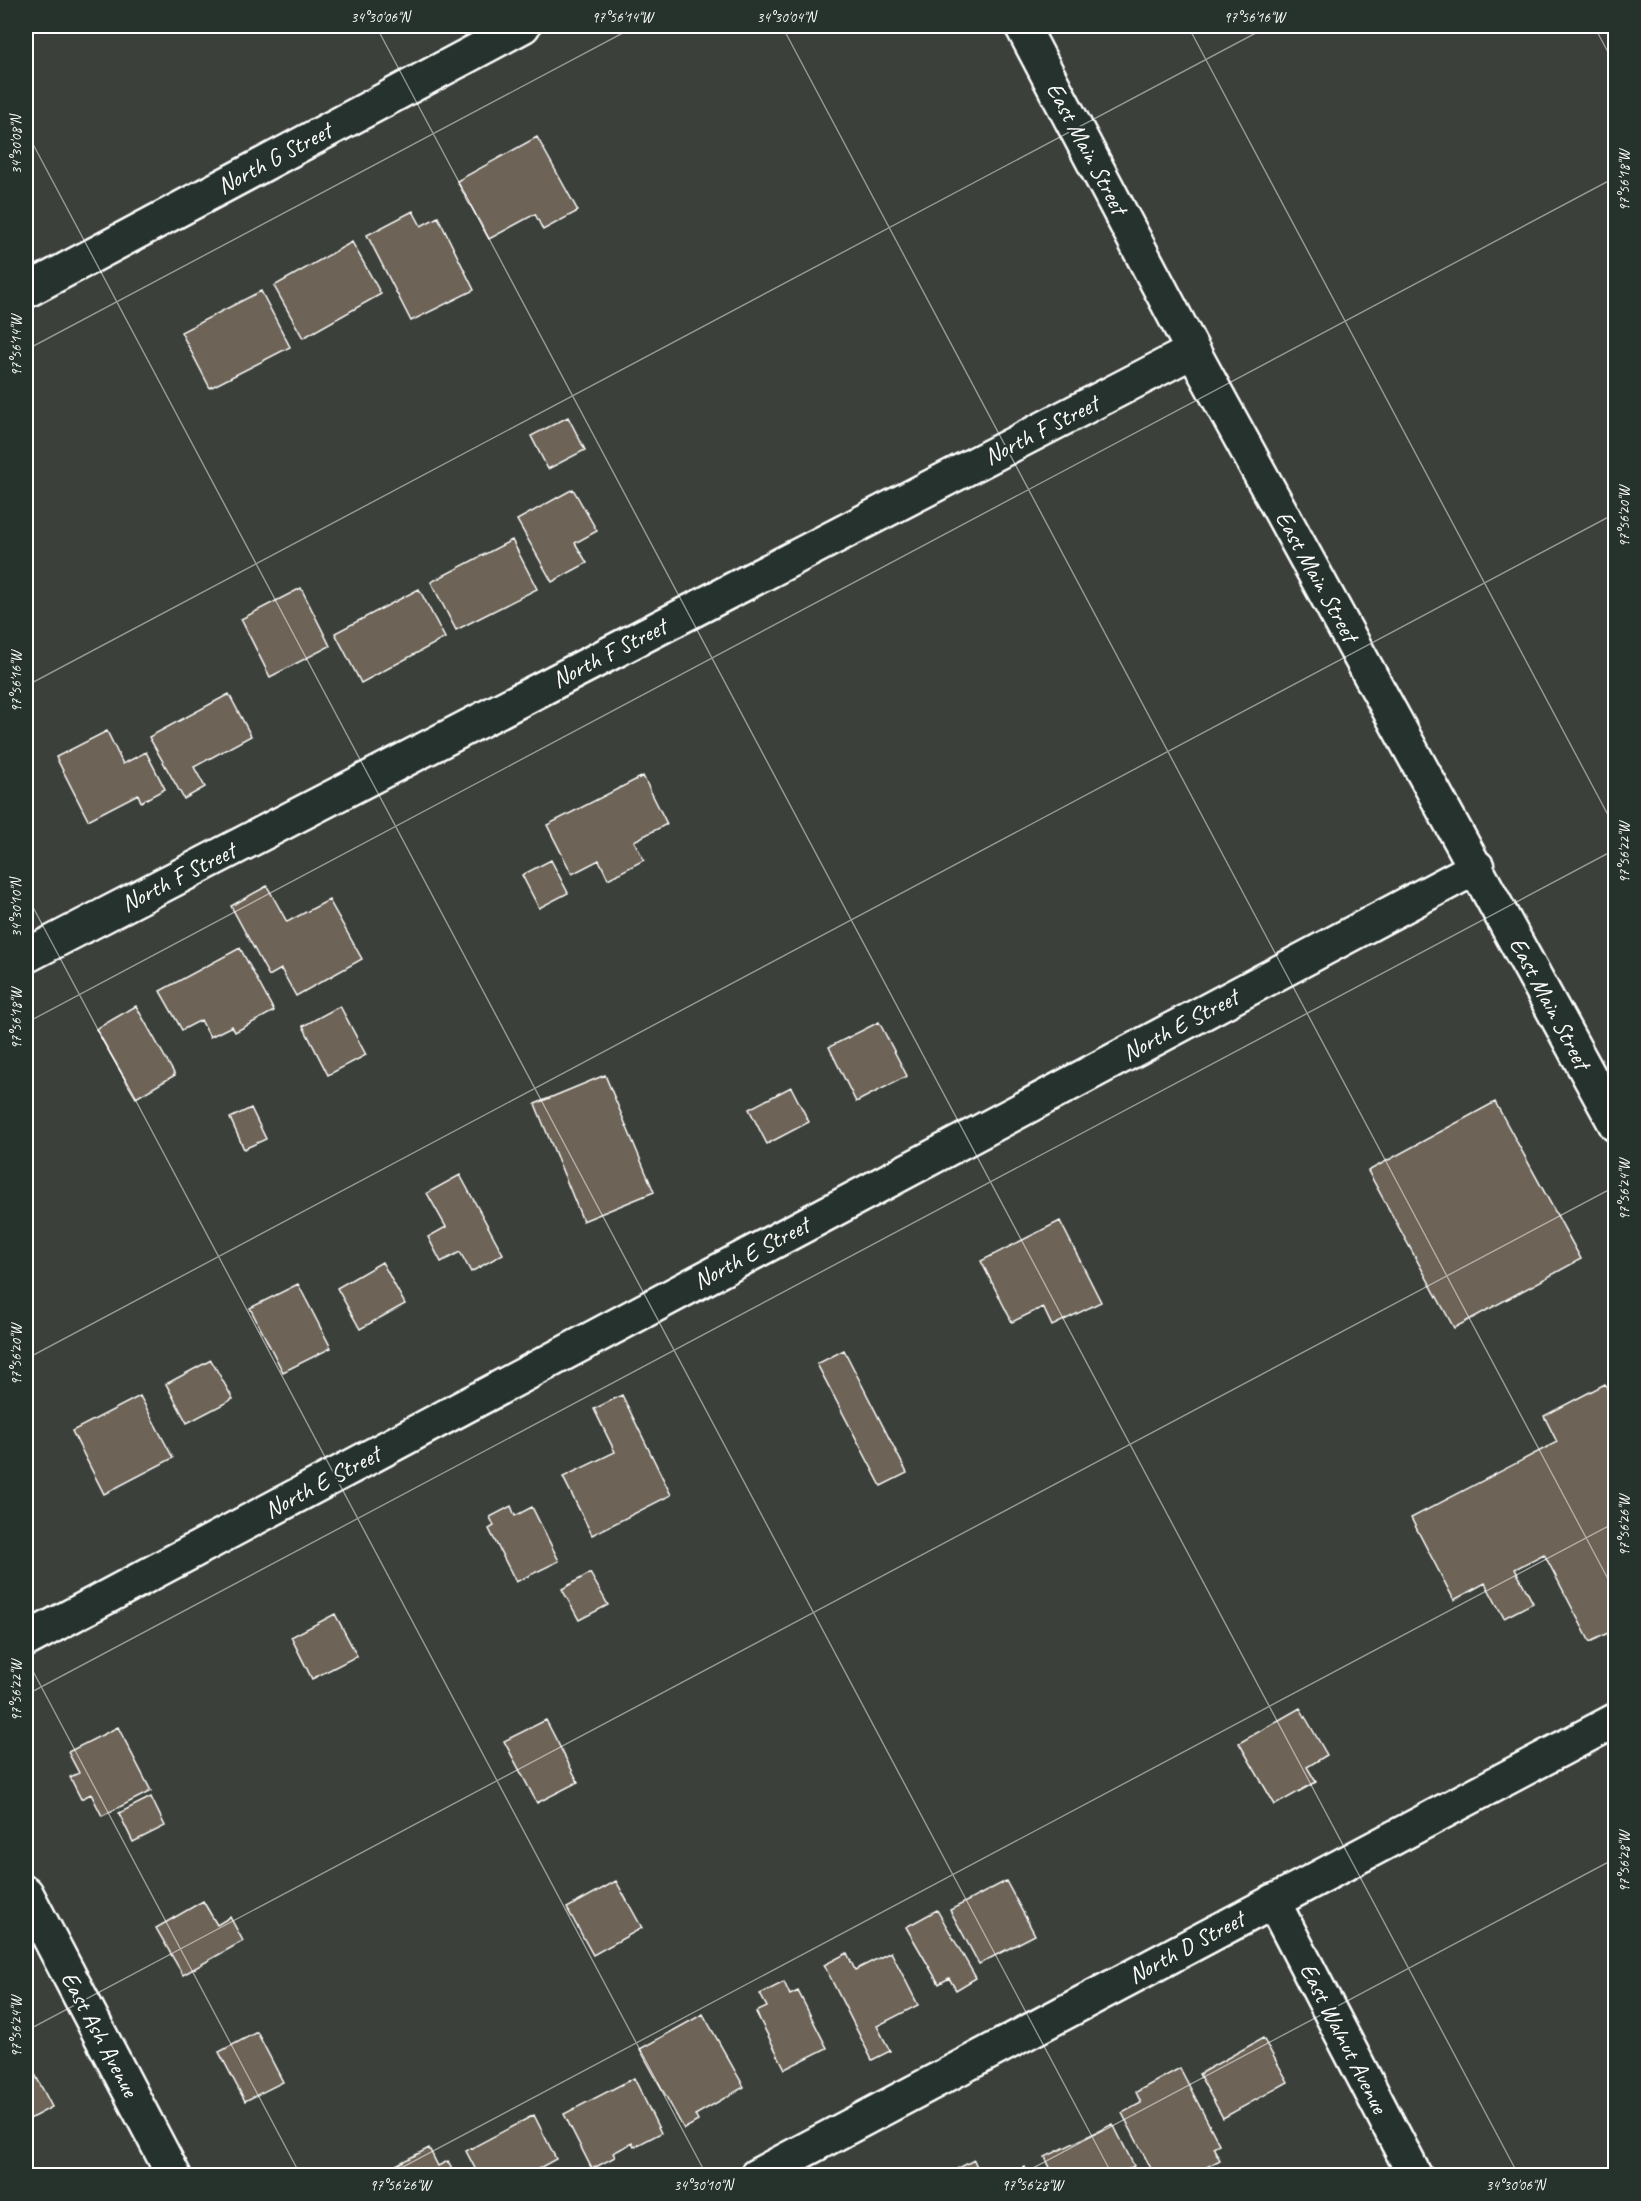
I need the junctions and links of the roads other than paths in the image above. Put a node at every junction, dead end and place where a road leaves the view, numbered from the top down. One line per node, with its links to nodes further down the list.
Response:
1 (524, 26): 3 (street, North G Street)
2 (1022, 26): 4 (street, East Main Street)
3 (26, 291)
4 (1193, 351): 5 (street, East Main Street); 6 (street, North F Street)
5 (1477, 867): 7 (street, East Main Street); 8 (street, North E Street)
6 (26, 956)
7 (1616, 1125)
8 (26, 1640)
9 (1616, 1720): 10 (street, North D Street)
10 (1273, 1901): 13 (street, North D Street); 14 (street, East Walnut Avenue)
11 (30, 1912): 12 (street, East Ash Avenue)
12 (174, 2175)
13 (756, 2175)
14 (1415, 2175)

